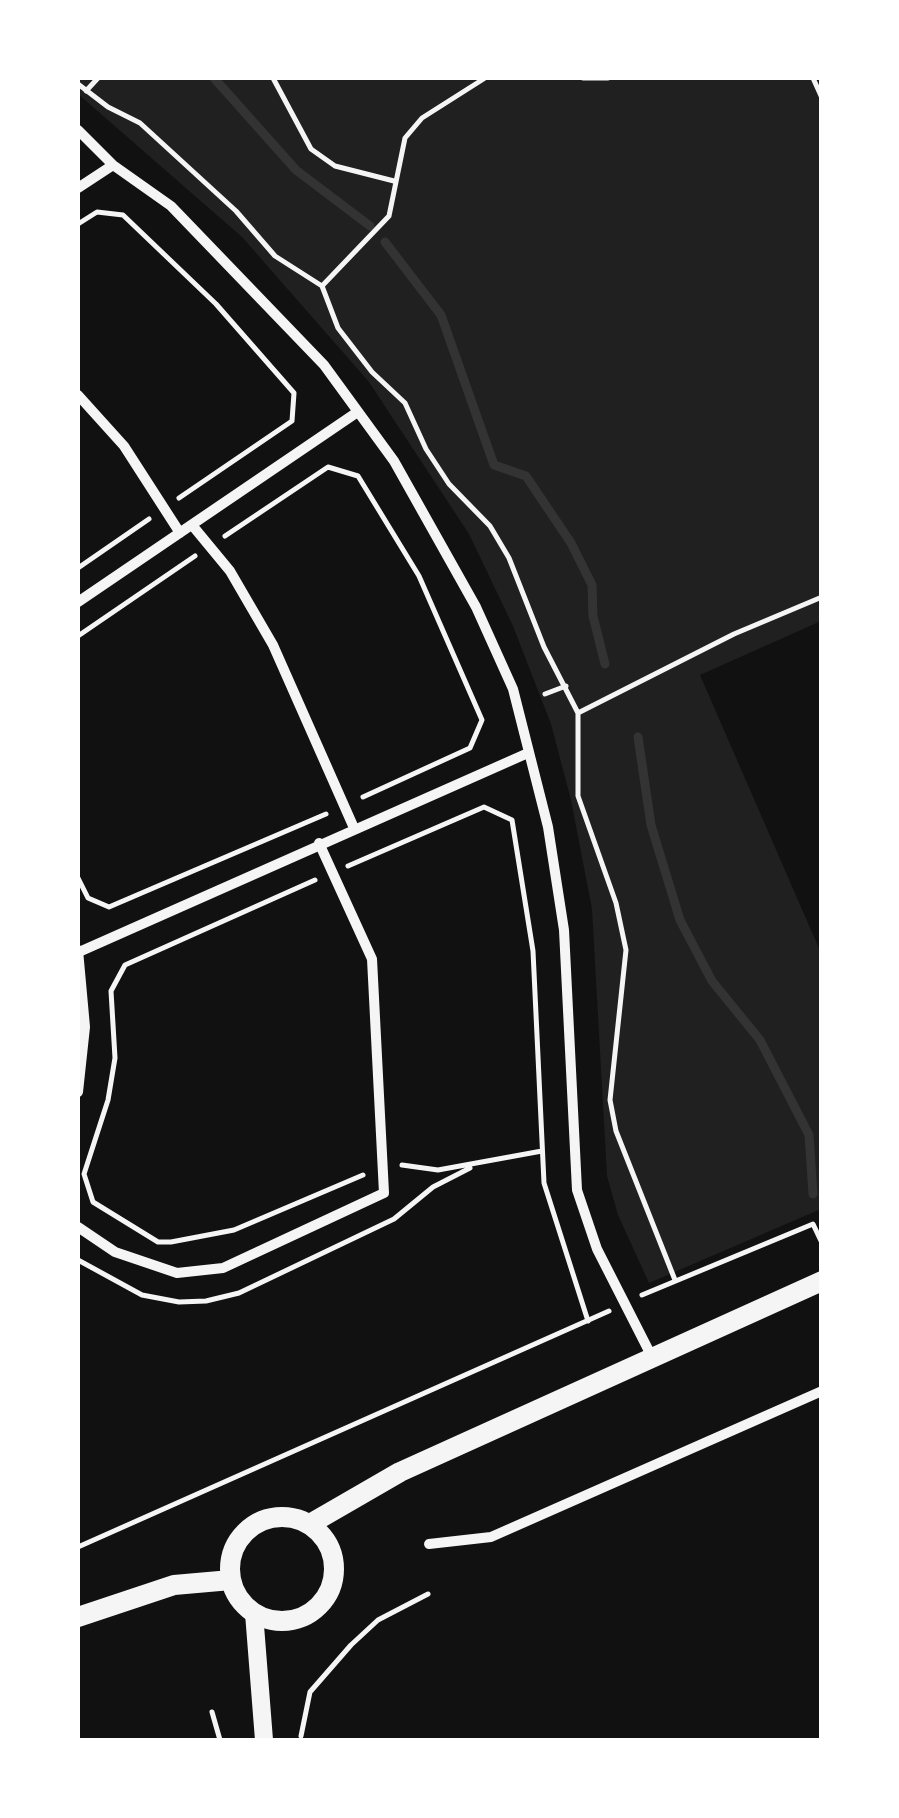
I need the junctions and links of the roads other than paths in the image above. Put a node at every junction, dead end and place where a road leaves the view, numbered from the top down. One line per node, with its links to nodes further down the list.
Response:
1 (78, 130): 2 (street)
2 (113, 164): 3 (street); 5 (street)
3 (78, 188)
4 (78, 395): 7 (street)
5 (356, 413): 6 (street); 9 (street)
6 (192, 525): 7 (street); 10 (street)
7 (180, 533): 8 (street)
8 (78, 602)
9 (528, 753): 10 (street); 16 (street)
10 (354, 828): 11 (street)
11 (319, 844): 12 (street); 14 (street)
12 (78, 951): 13 (street)
13 (78, 1092)
14 (78, 1227)
15 (822, 1281): 16 (main road)
16 (652, 1357): 18 (main road)
17 (822, 1391): 19 (street)
18 (310, 1524): 20 (main road); 21 (main road)
19 (430, 1544)
20 (231, 1580): 21 (main road); 22 (main road)
21 (254, 1613): 23 (street)
22 (78, 1617)
23 (264, 1740)

